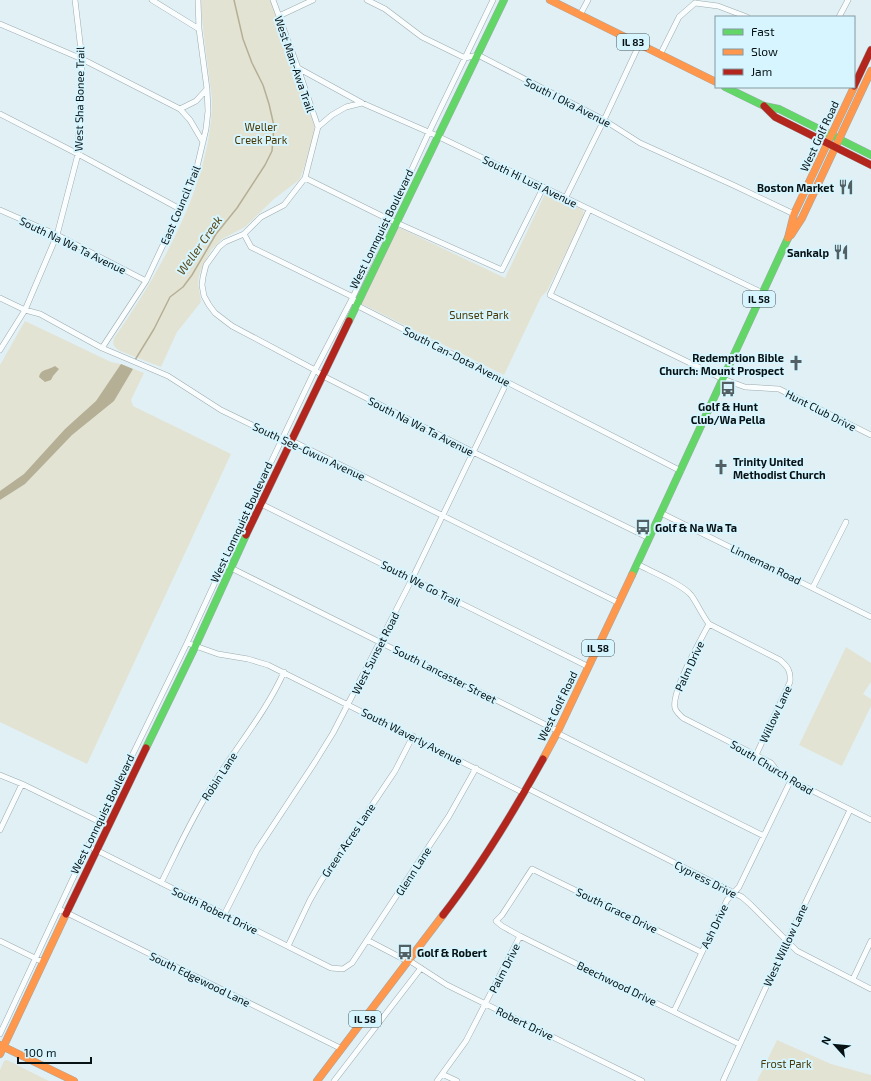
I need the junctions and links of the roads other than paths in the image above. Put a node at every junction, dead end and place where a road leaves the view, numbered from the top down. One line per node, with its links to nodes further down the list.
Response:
1 (76, 0): 23 (street, West Sha Bonee Trail)
2 (152, 0): 18 (street)
3 (198, 0): 18 (street, East Council Trail)
4 (273, 0): 14 (street, West Man-Awa Trail)
5 (313, 0): 14 (street)
6 (367, 0): 24 (street)
7 (493, 0): 24 (street, West Lonnquist Boulevard)
8 (504, 0): 21 (main road, West Lonnquist Boulevard)
9 (550, 0): 13 (main road, IL 83)
10 (588, 0): 13 (street)
11 (848, 0): 16 (street)
12 (695, 1): 15 (street); 22 (street)
13 (580, 15): 19 (main road, IL 83)
14 (279, 16): 25 (street, West Man-Awa Trail)
15 (744, 16)
16 (840, 16)
17 (0, 24): 23 (street)
18 (199, 29): 31 (street, East Council Trail)
19 (639, 45): 22 (main road, IL 83); 36 (street)
20 (871, 50): 28 (main road, West Golf Road / IL 58)
21 (478, 55): 24 (street); 36 (street, South I Oka Avenue); 40 (main road, West Lonnquist Boulevard)
22 (660, 55): 27 (main road, IL 83)
23 (82, 58): 34 (street); 45 (street, West Sha Bonee Trail)
24 (465, 58): 38 (street, West Lonnquist Boulevard)
25 (298, 68): 32 (street, South Hi Lusi Avenue); 37 (street, West Man-Awa Trail)
26 (871, 71): 41 (main road, West Golf Road / IL 58)
27 (715, 82)
28 (855, 85)
29 (727, 88): 33 (main road)
30 (854, 88): 39 (main road, West Golf Road / IL 58)
31 (207, 89): 34 (street); 42 (street, East Council Trail)
32 (362, 103): 37 (street, West Man-Awa Trail); 38 (street, South Hi Lusi Avenue)
33 (764, 106): 39 (main road); 43 (main road)
34 (180, 109): 42 (street)
35 (0, 114): 45 (street)
36 (604, 120): 50 (street); 54 (street, South I Oka Avenue)
37 (318, 127): 48 (street, West Man-Awa Trail)
38 (428, 132): 40 (street, South Hi Lusi Avenue); 55 (street, West Lonnquist Boulevard)
39 (831, 135): 41 (main road); 43 (main road, West Golf Road / IL 58)
40 (438, 137): 49 (street, South Hi Lusi Avenue); 56 (main road, West Lonnquist Boulevard)
41 (839, 139): 44 (main road, West Golf Road / IL 58); 46 (main road)
42 (203, 142): 51 (street, East Council Trail)
43 (828, 143): 44 (main road); 54 (main road, West Golf Road / IL 58)
44 (835, 147): 47 (main road); 59 (main road, West Golf Road / IL 58)
45 (78, 154): 51 (street); 58 (street, West Sha Bonee Trail)
46 (871, 155)
47 (871, 165)
48 (305, 178): 55 (street); 57 (street, West Man-Awa Trail)
49 (543, 188): 50 (street, South Hi Lusi Avenue); 56 (street)
50 (565, 199): 53 (street, South Hi Lusi Avenue)
51 (180, 209): 60 (street, East Council Trail)
52 (0, 210): 58 (street, South Na Wa Ta Avenue)
53 (589, 210): 61 (street, South Hi Lusi Avenue); 71 (street, Hunt Club Drive)
54 (794, 214): 59 (main road, West Golf Road / IL 58)
55 (388, 219): 56 (street); 63 (street, West Lonnquist Boulevard)
56 (396, 222): 65 (main road, West Lonnquist Boulevard)
57 (244, 234): 62 (street, West Man-Awa Trail); 63 (street)
58 (57, 235): 60 (street, South Na Wa Ta Avenue); 66 (street, West Sha Bonee Trail)
59 (787, 240): 61 (main road, West Golf Road / IL 58)
60 (146, 280): 67 (street, East Council Trail)
61 (763, 293): 71 (main road, West Golf Road / IL 58)
62 (204, 296): 69 (street, South Na Wa Ta Avenue)
63 (353, 297): 65 (street); 69 (street, West Lonnquist Boulevard)
64 (0, 298): 66 (street, South See-Gwun Avenue)
65 (356, 305): 70 (main road, West Lonnquist Boulevard); 72 (street, South Can-Dota Avenue)
66 (25, 310): 67 (street, South See-Gwun Avenue); 68 (street, West Sha Bonee Trail)
67 (102, 348): 74 (street, South See-Gwun Avenue)
68 (0, 350)
69 (316, 370): 70 (street, South Na Wa Ta Avenue); 74 (street, West Lonnquist Boulevard)
70 (323, 376): 75 (main road, West Lonnquist Boulevard); 76 (street, South Na Wa Ta Avenue)
71 (723, 379): 73 (street, Hunt Club Drive); 77 (main road, West Golf Road / IL 58)
72 (508, 382): 76 (street, West Sunset Road); 77 (street, South Can-Dota Avenue)
73 (871, 435)
74 (282, 440): 75 (street, South See-Gwun Avenue); 78 (street, West Lonnquist Boulevard)
75 (292, 441): 79 (main road, West Lonnquist Boulevard); 81 (street, South See-Gwun Avenue)
76 (473, 452): 81 (street, West Sunset Road); 83 (street, South Na Wa Ta Avenue)
77 (681, 471): 80 (main road, West Golf Road / IL 58)
78 (253, 500): 79 (street, South We Go Trail); 84 (street, West Lonnquist Boulevard)
79 (261, 504): 86 (main road, West Lonnquist Boulevard); 87 (street, South We Go Trail)
80 (661, 513): 83 (main road, West Golf Road / IL 58); 88 (street, Linneman Road)
81 (443, 516): 87 (street, West Sunset Road); 89 (street, South See-Gwun Avenue)
82 (846, 522): 88 (street)
83 (649, 538): 85 (main road, West Golf Road / IL 58)
84 (223, 564): 86 (street, South Lancaster Street); 93 (street, West Lonnquist Boulevard)
85 (637, 564): 89 (main road, West Golf Road / IL 58); 91 (street)
86 (231, 567): 92 (street, South Lancaster Street); 94 (main road, West Lonnquist Boulevard)
87 (412, 578): 92 (street, West Sunset Road); 95 (street, South We Go Trail)
88 (813, 587): 90 (street, Linneman Road)
89 (618, 603): 95 (main road, West Golf Road / IL 58)
90 (871, 617)
91 (709, 624): 98 (street, Palm Drive); 101 (street, Willow Lane)
92 (381, 642): 97 (street, West Sunset Road); 99 (street, South Lancaster Street)
93 (187, 644): 94 (street, South Waverly Avenue); 109 (street, West Lonnquist Boulevard)
94 (195, 647): 96 (street, South Waverly Avenue); 110 (main road, West Lonnquist Boulevard)
95 (589, 667): 99 (main road, West Golf Road / IL 58)
96 (284, 672): 97 (street, South Waverly Avenue); 115 (street, Robin Lane)
97 (348, 704): 100 (street, South Waverly Avenue); 119 (street, West Sunset Road)
98 (675, 710): 101 (street, South Church Road)
99 (558, 732): 106 (main road, West Golf Road / IL 58); 112 (street, South Lancaster Street)
100 (414, 736): 102 (street, South Waverly Avenue); 126 (street, Green Acres Lane)
101 (756, 755): 104 (street, South Church Road)
102 (476, 768): 106 (street, South Waverly Avenue); 122 (street, Glenn Lane)
103 (0, 775): 105 (street)
104 (791, 780): 107 (street, South Church Road); 112 (street, Ash Drive)
105 (22, 784): 109 (street); 111 (street)
106 (525, 790): 116 (street, Cypress Drive); 129 (main road, West Golf Road / IL 58)
107 (850, 810): 108 (street); 124 (street, West Willow Lane)
108 (871, 819)
109 (100, 822): 110 (street); 113 (street, West Lonnquist Boulevard)
110 (108, 826): 114 (main road, West Lonnquist Boulevard)
111 (0, 830)
112 (764, 836): 116 (street, Ash Drive)
113 (88, 846): 114 (street, South Robert Drive); 117 (street, West Lonnquist Boulevard)
114 (96, 850): 115 (street, South Robert Drive); 118 (main road, West Lonnquist Boulevard)
115 (161, 883): 119 (street, South Robert Drive)
116 (733, 893): 124 (street, Cypress Drive); 127 (street, Ash Drive)
117 (58, 909): 118 (street, South Edgewood Lane); 128 (street, West Lonnquist Boulevard)
118 (66, 913): 130 (main road, West Lonnquist Boulevard); 140 (street, South Edgewood Lane)
119 (224, 915): 126 (street, South Robert Drive)
120 (496, 921): 121 (street, Beechwood Drive); 127 (street, South Grace Drive)
121 (520, 936): 135 (street, Palm Drive); 136 (street, Beechwood Drive)
122 (368, 940): 129 (street, Robert Drive); 132 (street, Glenn Lane)
123 (0, 941): 128 (street)
124 (787, 941): 133 (street, Cypress Drive); 138 (street, West Willow Lane)
125 (871, 941): 133 (street)
126 (288, 946): 132 (street, South Robert Drive)
127 (701, 952): 136 (street, Ash Drive)
128 (35, 958): 130 (street); 137 (street, West Lonnquist Boulevard)
129 (410, 961): 131 (street, Robert Drive); 140 (main road, West Golf Road / IL 58)
130 (43, 962): 139 (main road, West Lonnquist Boulevard)
131 (421, 968): 135 (street, Robert Drive); 145 (street)
132 (343, 969)
133 (853, 979): 134 (street, Cypress Drive)
134 (871, 989)
135 (486, 1004): 142 (street, Palm Drive); 148 (street, Robert Drive)
136 (674, 1011): 138 (street, Beechwood Drive)
137 (0, 1034)
138 (739, 1044): 149 (street, West Willow Lane)
139 (2, 1046): 141 (main road, West Lonnquist Boulevard); 143 (main road)
140 (342, 1049): 144 (main road, West Golf Road / IL 58)
141 (0, 1054)
142 (442, 1074): 146 (street, Palm Drive); 147 (street)
143 (74, 1081)
144 (317, 1081)
145 (334, 1081)
146 (437, 1081)
147 (457, 1081)
148 (642, 1081)
149 (723, 1081)

